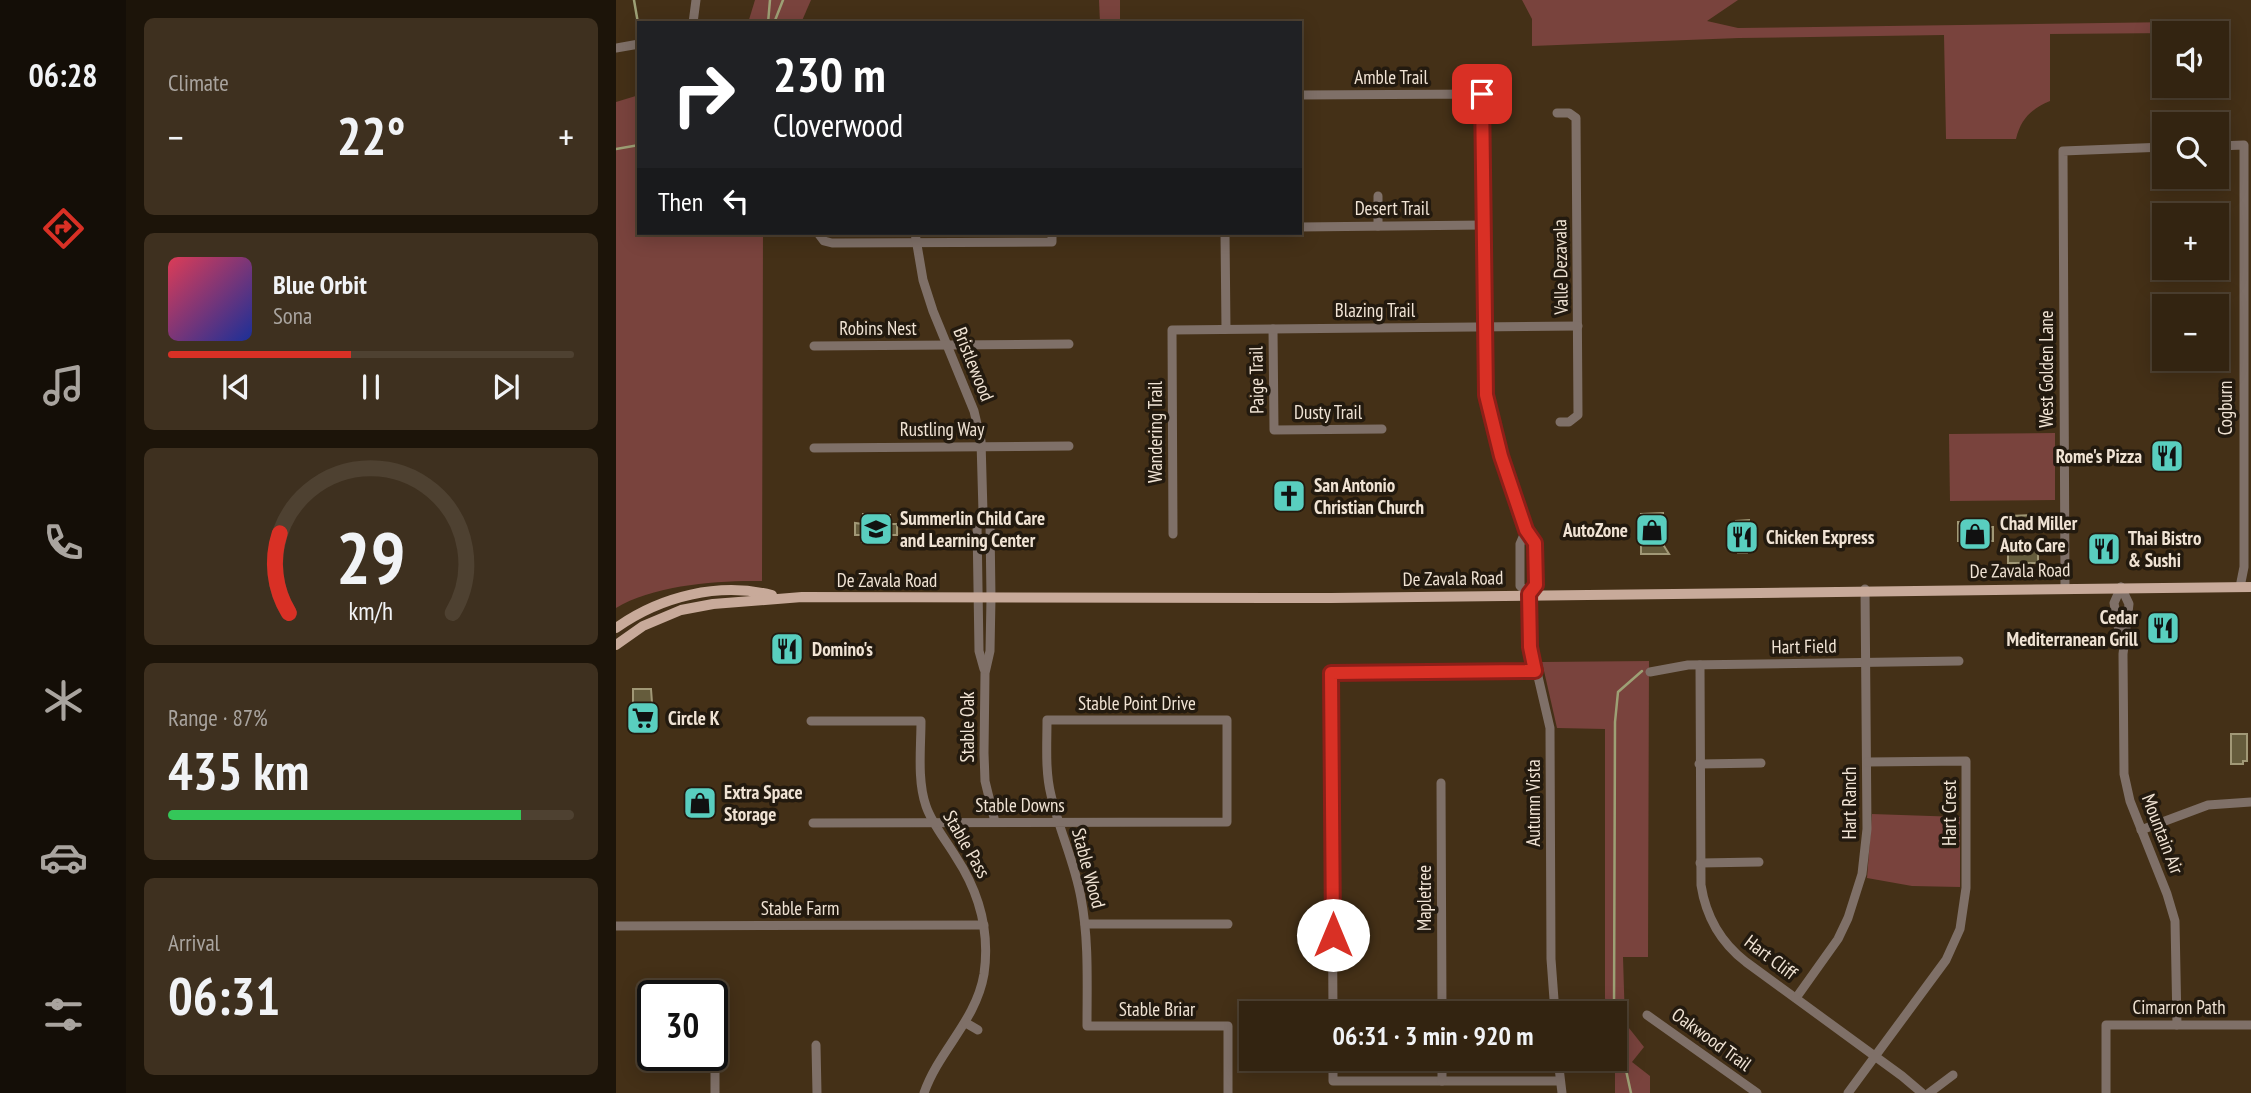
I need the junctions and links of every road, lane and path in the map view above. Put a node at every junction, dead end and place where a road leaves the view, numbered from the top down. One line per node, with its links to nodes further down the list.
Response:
1 (696, 0): 2 (street)
2 (693, 21)
3 (637, 44): 4 (street)
4 (616, 48)
5 (1482, 94): 6 (street, Amble Trail); 11 (street, Autumn Vista)
6 (1302, 95)
7 (1557, 113): 19 (street, Valle Dezavala)
8 (2229, 146): 38 (street, Cogburn)
9 (2152, 148): 36 (street, West Golden Lane)
10 (1378, 197): 12 (street)
11 (1484, 225): 12 (street, Desert Trail); 20 (street, Autumn Vista)
12 (1378, 226): 13 (street, Desert Trail)
13 (1302, 227)
14 (820, 235): 18 (street)
15 (915, 235): 18 (street, Bristlewood)
16 (1225, 235): 21 (street)
17 (1052, 238): 18 (street)
18 (916, 244): 25 (street, Bristlewood)
19 (1578, 326): 20 (street, Blazing Trail); 27 (street, Valle Dezavala)
20 (1485, 327): 22 (street, Blazing Trail); 34 (street, Autumn Vista)
21 (1226, 329): 22 (street, Blazing Trail); 23 (street, Blazing Trail)
22 (1273, 329): 29 (street, Paige Trail)
23 (1172, 330): 35 (street, Wandering Trail)
24 (1069, 344): 25 (street, Robins Nest)
25 (947, 345): 26 (street, Robins Nest); 30 (street, Bristlewood)
26 (814, 346)
27 (1560, 422)
28 (1382, 429): 29 (street, Dusty Trail)
29 (1274, 430)
30 (981, 446): 31 (street, Rustling Way); 32 (street, Rustling Way); 33 (street, Bristlewood)
31 (1069, 446)
32 (814, 448)
33 (983, 512): 42 (street, Bristlewood); 43 (street, Bristlewood)
34 (1526, 530): 40 (street, Autumn Vista); 40 (street, Autumn Vista)
35 (1173, 534)
36 (2065, 587): 37 (main road, De Zavala Road); 39 (main road, De Zavala Road)
37 (2121, 587): 38 (main road, De Zavala Road); 64 (street, Mountain Air)
38 (2246, 587)
39 (1865, 589): 40 (main road, De Zavala Road); 47 (street, Hart Ranch)
40 (1529, 594): 43 (main road, De Zavala Road); 49 (street, Autumn Vista)
41 (782, 598): 42 (main road, De Zavala Road); 44 (main road, De Zavala Road); 45 (main road, De Zavala Road)
42 (978, 598): 43 (main road, De Zavala Road); 50 (street, Stable Oak)
43 (991, 598): 50 (street, Stable Oak)
44 (617, 626)
45 (616, 645)
46 (1959, 661): 47 (street, Hart Field)
47 (1866, 663): 48 (street, Hart Field); 54 (street, Hart Ranch)
48 (1700, 665): 51 (street, Hart Field); 56 (street, Hart Cliff)
49 (1535, 671): 72 (street); 74 (street, Autumn Vista)
50 (985, 673): 60 (street, Stable Oak)
51 (1650, 673)
52 (1047, 720): 61 (street, Stable Wood); 62 (street, Stable Point Drive)
53 (811, 721): 59 (street, Stable Pass)
54 (1867, 762): 71 (street, Hart Ranch); 84 (street, Hart Crest)
55 (1761, 763): 56 (street)
56 (1699, 764): 66 (street, Hart Cliff)
57 (1441, 783): 73 (street, Mapletree)
58 (2251, 802): 64 (street)
59 (934, 822): 60 (street, Stable Downs); 63 (street, Stable Downs); 69 (street, Stable Pass)
60 (995, 822): 61 (street, Stable Downs)
61 (1059, 822): 62 (street, Stable Downs); 67 (street, Stable Wood)
62 (1227, 822)
63 (813, 823)
64 (2141, 830): 77 (street, Mountain Air)
65 (1759, 862): 66 (street)
66 (1700, 863): 71 (street, Hart Cliff)
67 (1085, 924): 68 (street); 79 (street, Stable Wood)
68 (1228, 924)
69 (984, 925): 70 (street, Stable Farm); 76 (street, Stable Pass)
70 (616, 926)
71 (1796, 998): 84 (street, Hart Cliff)
72 (1333, 1001)
73 (1442, 1001)
74 (1554, 1001)
75 (1647, 1016): 97 (street, Oakwood Trail)
76 (966, 1023): 80 (street); 83 (street, Stable Pass)
77 (2177, 1025): 78 (street, Cimarron Path); 101 (street, Cimarron Path)
78 (2251, 1025)
79 (1087, 1026): 95 (street, Stable Briar)
80 (978, 1030)
81 (816, 1045): 93 (street)
82 (937, 1046): 83 (street)
83 (948, 1052): 94 (street, Stable Pass)
84 (1876, 1056): 98 (street, Hart Crest); 99 (street, Hart Cliff)
85 (715, 1071): 92 (street)
86 (1333, 1071): 90 (street)
87 (1442, 1071): 90 (street)
88 (1559, 1071): 91 (street)
89 (1953, 1075): 100 (street)
90 (1442, 1081): 91 (street)
91 (1560, 1081): 96 (street)
92 (715, 1093)
93 (817, 1093)
94 (924, 1093)
95 (1228, 1093)
96 (1562, 1093)
97 (1757, 1093)
98 (1849, 1093)
99 (1922, 1093)
100 (1929, 1093)
101 (2106, 1093)

